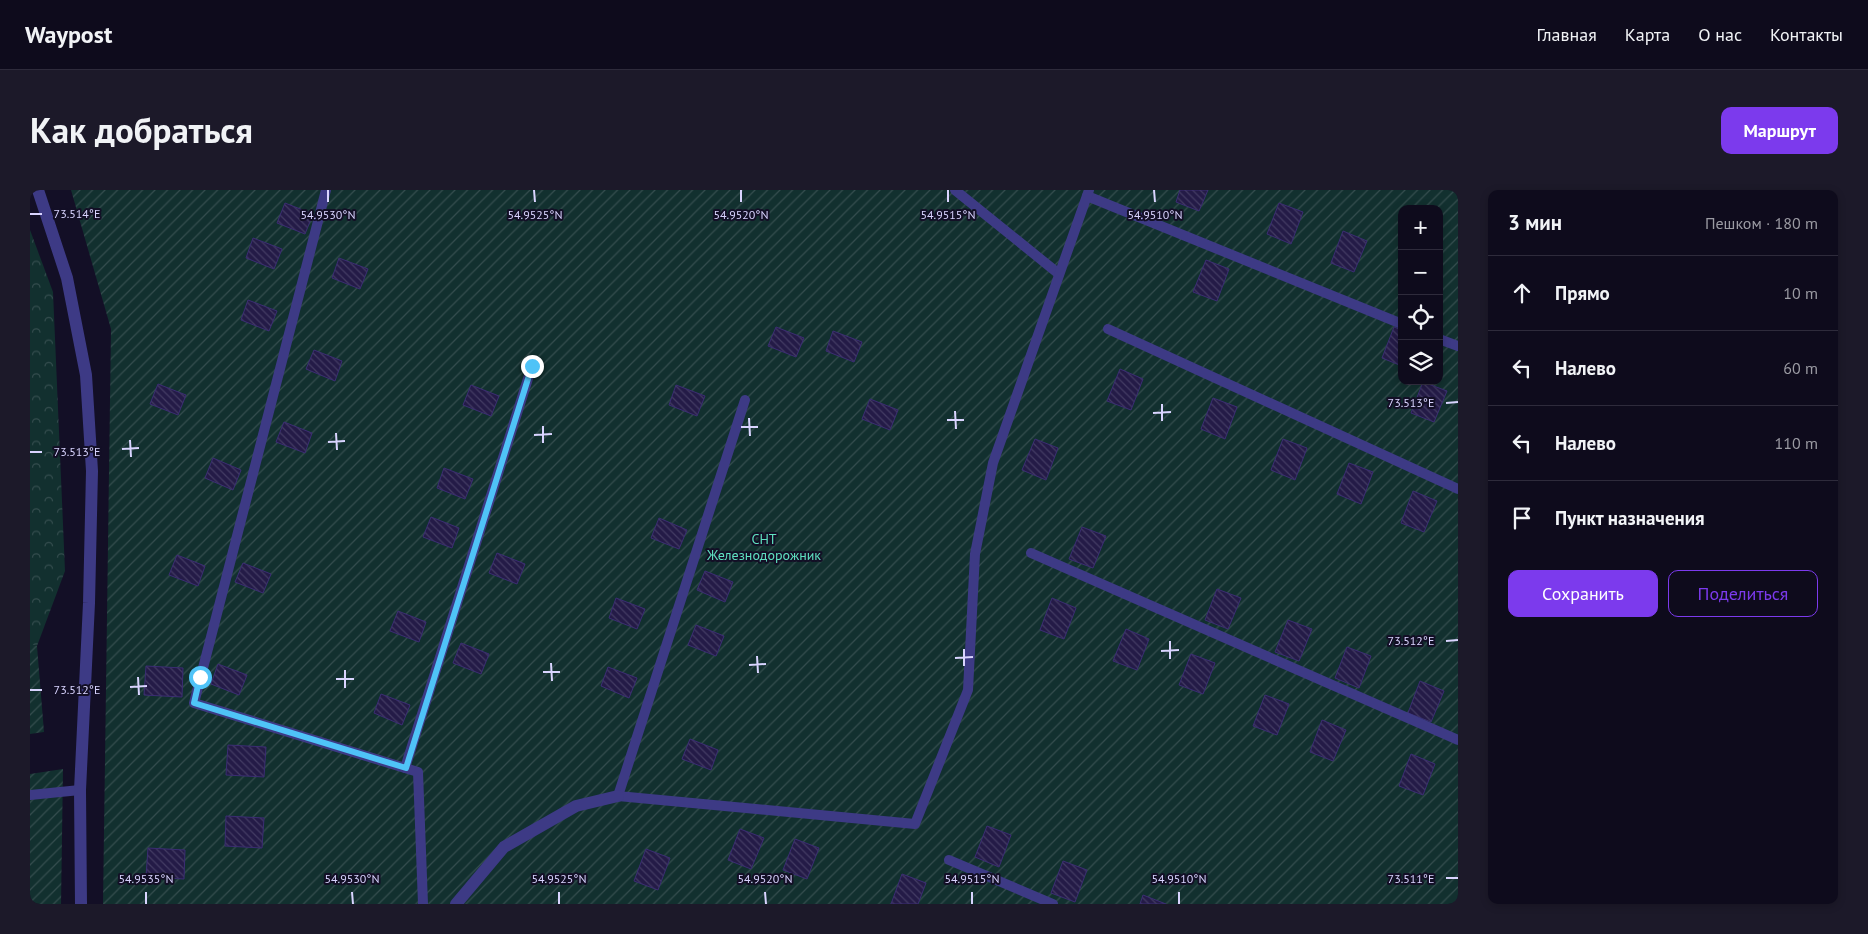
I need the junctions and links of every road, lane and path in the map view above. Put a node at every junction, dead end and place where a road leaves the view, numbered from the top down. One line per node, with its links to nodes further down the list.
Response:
1 (38, 190): 16 (street)
2 (326, 190): 15 (lane)
3 (955, 190): 5 (lane)
4 (1088, 193): 5 (lane); 6 (lane)
5 (1059, 274): 18 (lane)
6 (1398, 322)
7 (1108, 329): 12 (lane)
8 (1442, 340): 9 (lane)
9 (1458, 346)
10 (532, 366): 15 (lane)
11 (745, 400): 18 (lane)
12 (1458, 489)
13 (1031, 553): 14 (lane)
14 (1458, 740)
15 (406, 768): 21 (lane)
16 (80, 790): 17 (lane); 20 (street)
17 (30, 795)
18 (618, 796): 22 (street)
19 (949, 860): 23 (lane)
20 (81, 904)
21 (424, 904)
22 (456, 904)
23 (1053, 904)

